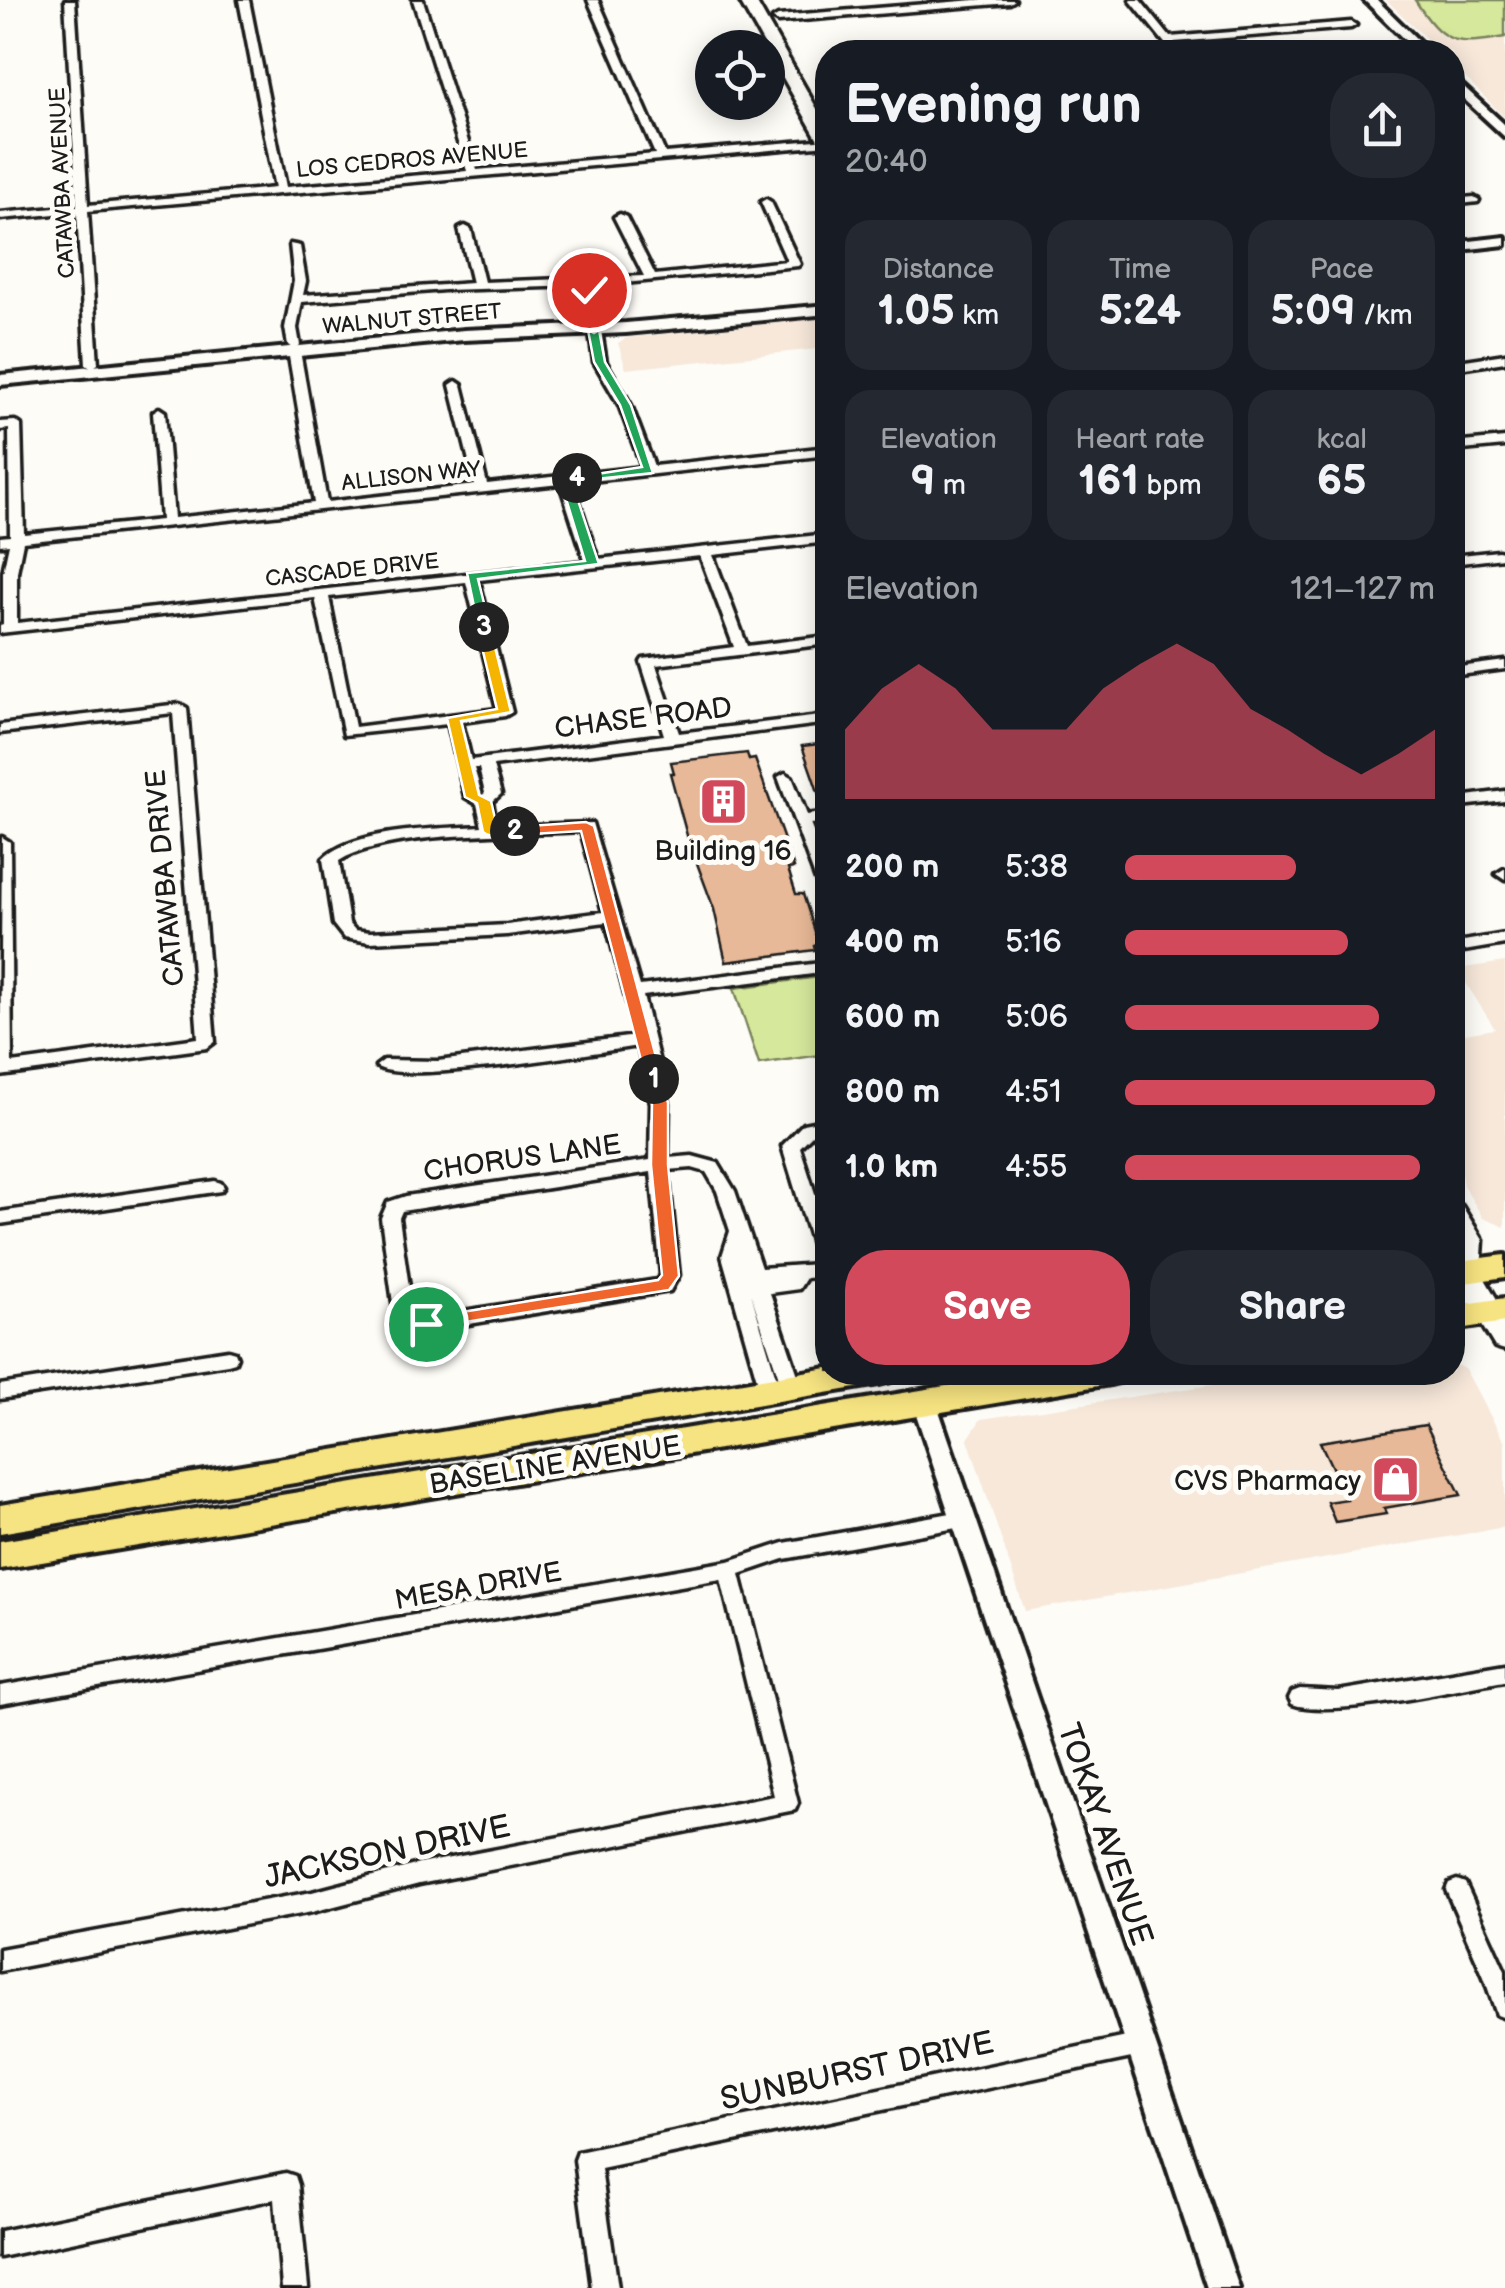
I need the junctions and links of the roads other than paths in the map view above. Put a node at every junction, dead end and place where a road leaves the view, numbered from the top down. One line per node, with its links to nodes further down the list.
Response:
1 (70, 0): 25 (street, CATAWBA AVENUE)
2 (244, 0): 21 (street)
3 (418, 0): 20 (street)
4 (593, 0): 19 (street)
5 (747, 0): 16 (main road)
6 (768, 0): 10 (main road)
7 (1010, 0): 10 (street)
8 (1134, 0): 12 (street)
9 (1370, 0): 13 (street)
10 (778, 19): 14 (main road)
11 (1351, 25): 12 (street)
12 (1166, 40)
13 (1412, 40)
14 (815, 85)
15 (1465, 93): 17 (street)
16 (815, 121)
17 (1505, 132)
18 (815, 143): 19 (street, LOS CEDROS AVENUE)
19 (661, 156): 20 (street, LOS CEDROS AVENUE)
20 (473, 174): 21 (street, LOS CEDROS AVENUE)
21 (280, 191): 25 (street, LOS CEDROS AVENUE)
22 (1474, 200): 23 (street)
23 (1465, 201)
24 (766, 202): 32 (street)
25 (83, 208): 26 (street, LOS CEDROS AVENUE); 40 (street, CATAWBA AVENUE)
26 (0, 216)
27 (620, 217): 32 (street)
28 (465, 229): 34 (street)
29 (1505, 238): 30 (street)
30 (1465, 242)
31 (294, 246): 35 (street)
32 (650, 278): 33 (street)
33 (588, 284): 34 (street); 37 (street)
34 (479, 286): 35 (street)
35 (297, 299): 38 (street)
36 (815, 307): 37 (street, WALNUT STREET)
37 (593, 327): 38 (street, WALNUT STREET); 49 (street)
38 (294, 348): 40 (street, WALNUT STREET); 42 (street, WALNUT STREET); 52 (street)
39 (1505, 358): 41 (street)
40 (92, 364): 42 (street, WALNUT STREET)
41 (1465, 364)
42 (0, 377)
43 (456, 385): 51 (street)
44 (159, 412): 53 (street)
45 (7, 426): 55 (street)
46 (1505, 442): 47 (street)
47 (1465, 447)
48 (815, 452): 49 (street, ALLISON WAY)
49 (649, 470): 50 (street, ALLISON WAY)
50 (566, 479): 51 (street, ALLISON WAY); 60 (street)
51 (482, 488): 52 (street, ALLISON WAY)
52 (321, 505): 53 (street, ALLISON WAY)
53 (168, 524): 55 (street, ALLISON WAY)
54 (815, 539): 57 (street, CASCADE DRIVE)
55 (18, 540): 56 (street, ALLISON WAY); 63 (street)
56 (0, 542)
57 (705, 552): 60 (street, CASCADE DRIVE); 65 (street)
58 (1498, 555): 59 (street)
59 (1465, 559)
60 (592, 564): 61 (street, CASCADE DRIVE)
61 (471, 576): 62 (street, CASCADE DRIVE); 68 (street)
62 (321, 592): 63 (street, CASCADE DRIVE); 68 (street)
63 (5, 628)
64 (815, 642): 65 (street)
65 (742, 650): 71 (street)
66 (1505, 665): 67 (street)
67 (1465, 670)
68 (454, 718): 73 (street)
69 (815, 721): 71 (street, CHASE ROAD)
70 (0, 730): 90 (street, CATAWBA DRIVE)
71 (673, 738): 72 (street, CHASE ROAD)
72 (485, 762): 73 (street, CHASE ROAD); 76 (street)
73 (464, 765): 76 (street)
74 (785, 777): 79 (street)
75 (1505, 796): 77 (street)
76 (484, 801): 80 (street)
77 (1465, 801)
78 (815, 819): 79 (street)
79 (802, 820): 82 (street)
80 (490, 832): 83 (street); 83 (street)
81 (2, 842): 90 (street)
82 (815, 856)
83 (613, 916): 87 (street)
84 (1505, 939): 85 (street)
85 (1465, 946)
86 (815, 969): 87 (street)
87 (634, 992): 88 (street)
88 (645, 1040): 89 (street); 92 (street)
89 (384, 1066)
90 (2, 1070)
91 (815, 1128): 95 (street)
92 (660, 1165): 92 (street, CHORUS LANE); 96 (street, CHORUS LANE)
93 (215, 1187): 94 (street)
94 (0, 1218)
95 (815, 1224)
96 (739, 1232): 101 (street); 102 (street)
97 (1505, 1266): 98 (main road)
98 (1465, 1268)
99 (815, 1270): 101 (street)
100 (1465, 1279): 104 (main road)
101 (760, 1282): 102 (street); 108 (street)
102 (739, 1285): 108 (street)
103 (1465, 1319): 104 (main road)
104 (1500, 1321)
105 (228, 1357): 109 (street)
106 (815, 1383): 108 (main road, BASELINE AVENUE)
107 (1029, 1385): 110 (main road, BASELINE AVENUE)
108 (781, 1389): 111 (main road, BASELINE AVENUE)
109 (0, 1392)
110 (924, 1402): 112 (street, TOKAY AVENUE); 113 (main road, BASELINE AVENUE)
111 (0, 1519)
112 (962, 1519): 114 (street, MESA DRIVE); 121 (street, TOKAY AVENUE)
113 (0, 1555)
114 (730, 1569): 116 (street, MESA DRIVE); 119 (street, JACKSON DRIVE)
115 (1505, 1672): 117 (street)
116 (0, 1694)
117 (1300, 1698)
118 (1457, 1890): 120 (street)
119 (0, 1960)
120 (1505, 2007)
121 (1141, 2044): 124 (street, SUNBURST DRIVE); 125 (street, TOKAY AVENUE)
122 (0, 2244): 123 (street)
123 (295, 2288)
124 (606, 2288)
125 (1223, 2288)

